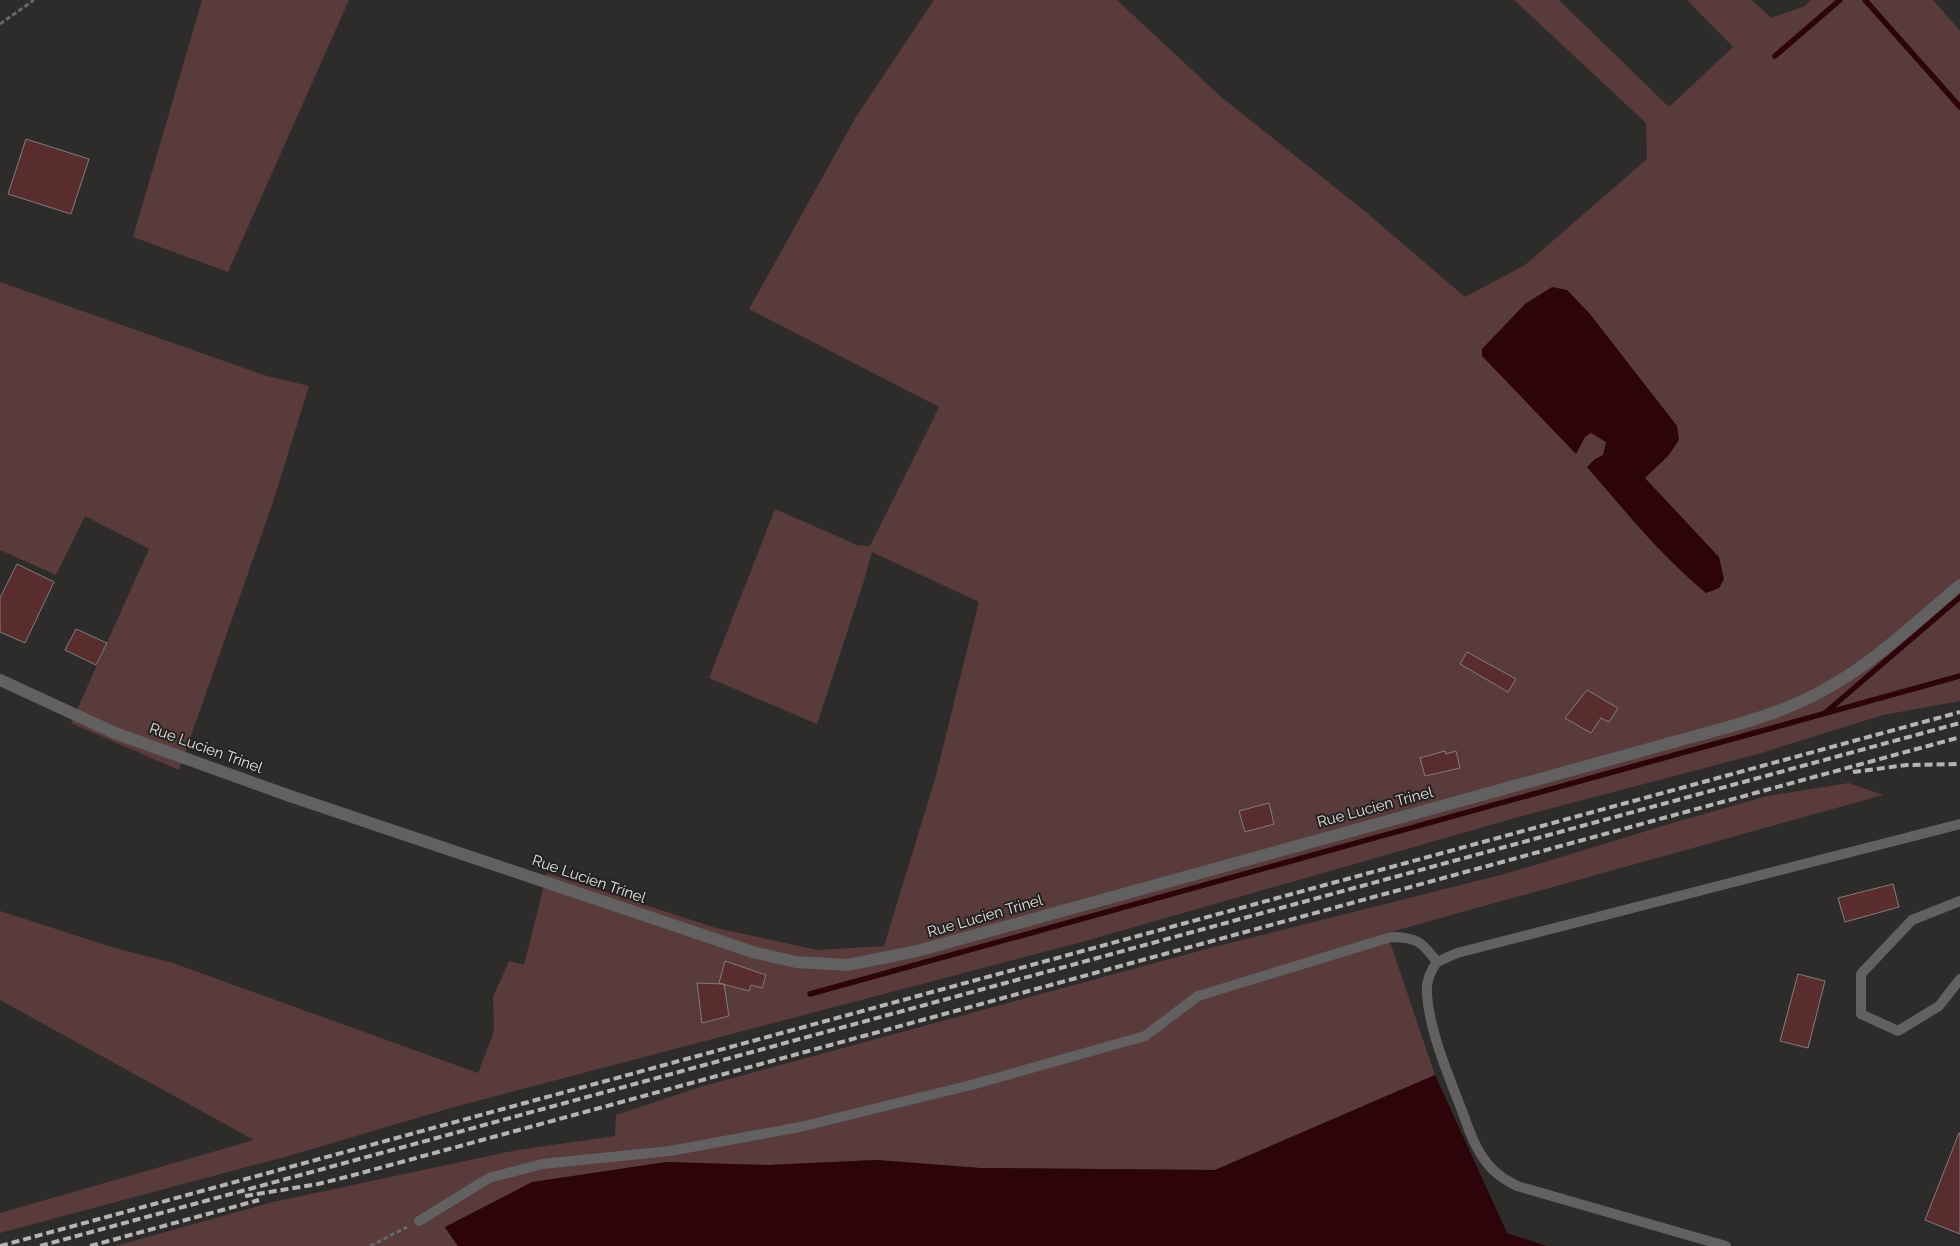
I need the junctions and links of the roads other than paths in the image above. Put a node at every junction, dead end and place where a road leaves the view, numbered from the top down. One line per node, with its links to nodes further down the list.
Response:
1 (1960, 585): 2 (street, Rue Lucien Trinel)
2 (0, 680)
3 (1960, 824): 5 (lane)
4 (1960, 901): 6 (lane)
5 (1438, 962): 7 (lane); 8 (lane)
6 (1960, 979)
7 (419, 1221)
8 (1726, 1246)

